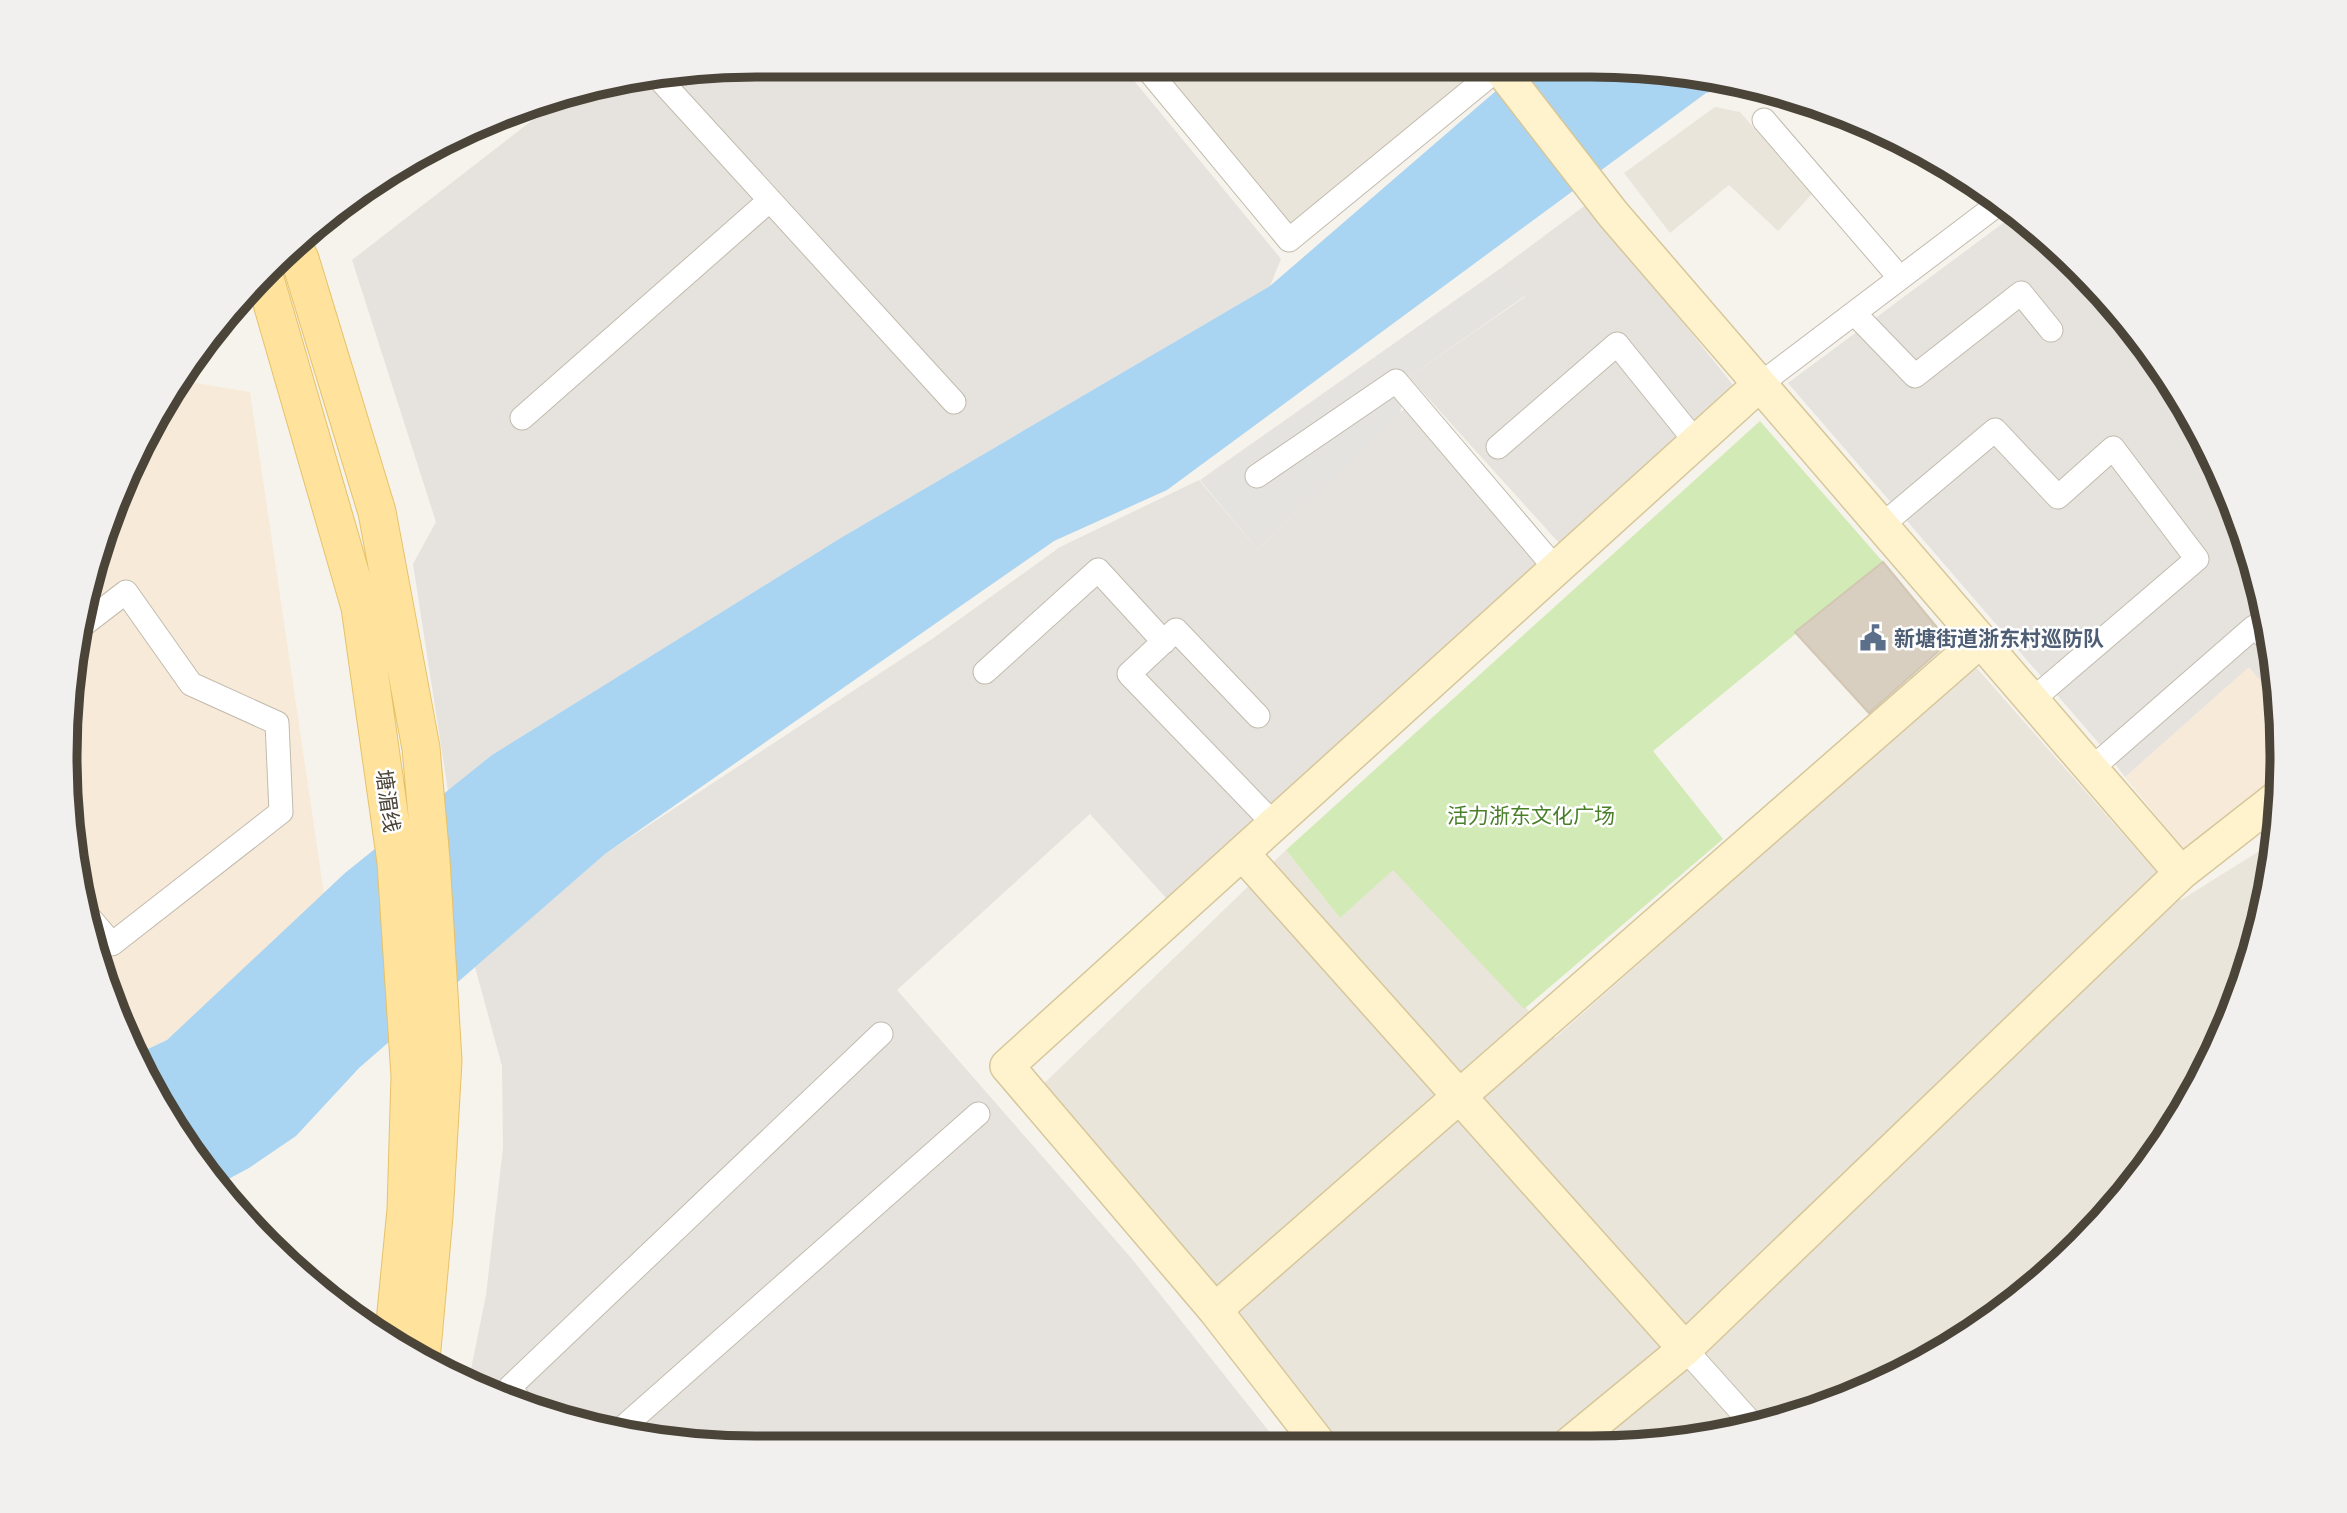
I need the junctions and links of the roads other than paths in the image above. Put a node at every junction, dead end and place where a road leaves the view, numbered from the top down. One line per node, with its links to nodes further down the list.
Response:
1 (1154, 77): 2 (street)
2 (1488, 77)
3 (1507, 77): 13 (street)
4 (663, 84): 6 (street)
5 (1763, 120): 9 (street)
6 (770, 200): 14 (street); 15 (street)
7 (1992, 209): 9 (street)
8 (298, 255): 39 (main road)
9 (1900, 278): 11 (street)
10 (267, 286): 38 (main road, 塘湄线)
11 (1854, 313): 12 (street); 13 (street)
12 (2051, 330)
13 (1759, 385): 16 (street); 19 (street)
14 (954, 402)
15 (522, 418)
16 (1696, 442): 17 (street); 20 (street)
17 (1498, 447)
18 (1257, 476): 20 (street)
19 (1881, 527): 23 (street); 26 (street)
20 (1556, 569): 30 (street)
21 (91, 619): 33 (street)
22 (2258, 630): 28 (street)
23 (1980, 641): 26 (street); 35 (street)
24 (1164, 642): 25 (street); 27 (street); 30 (street)
25 (985, 672)
26 (2031, 701): 28 (street)
27 (1258, 716)
28 (2090, 770): 32 (street)
29 (2267, 816): 32 (street)
30 (1274, 824): 31 (street)
31 (1242, 853): 35 (street); 37 (street)
32 (2181, 873): 40 (street)
33 (105, 949)
34 (881, 1034): 41 (street)
35 (1460, 1096): 37 (street); 40 (street)
36 (978, 1114): 43 (street)
37 (1215, 1310): 44 (street)
38 (394, 1331)
39 (422, 1348)
40 (1685, 1349): 42 (street); 45 (street)
41 (512, 1390)
42 (1747, 1418)
43 (627, 1424)
44 (1313, 1436)
45 (1580, 1436)

